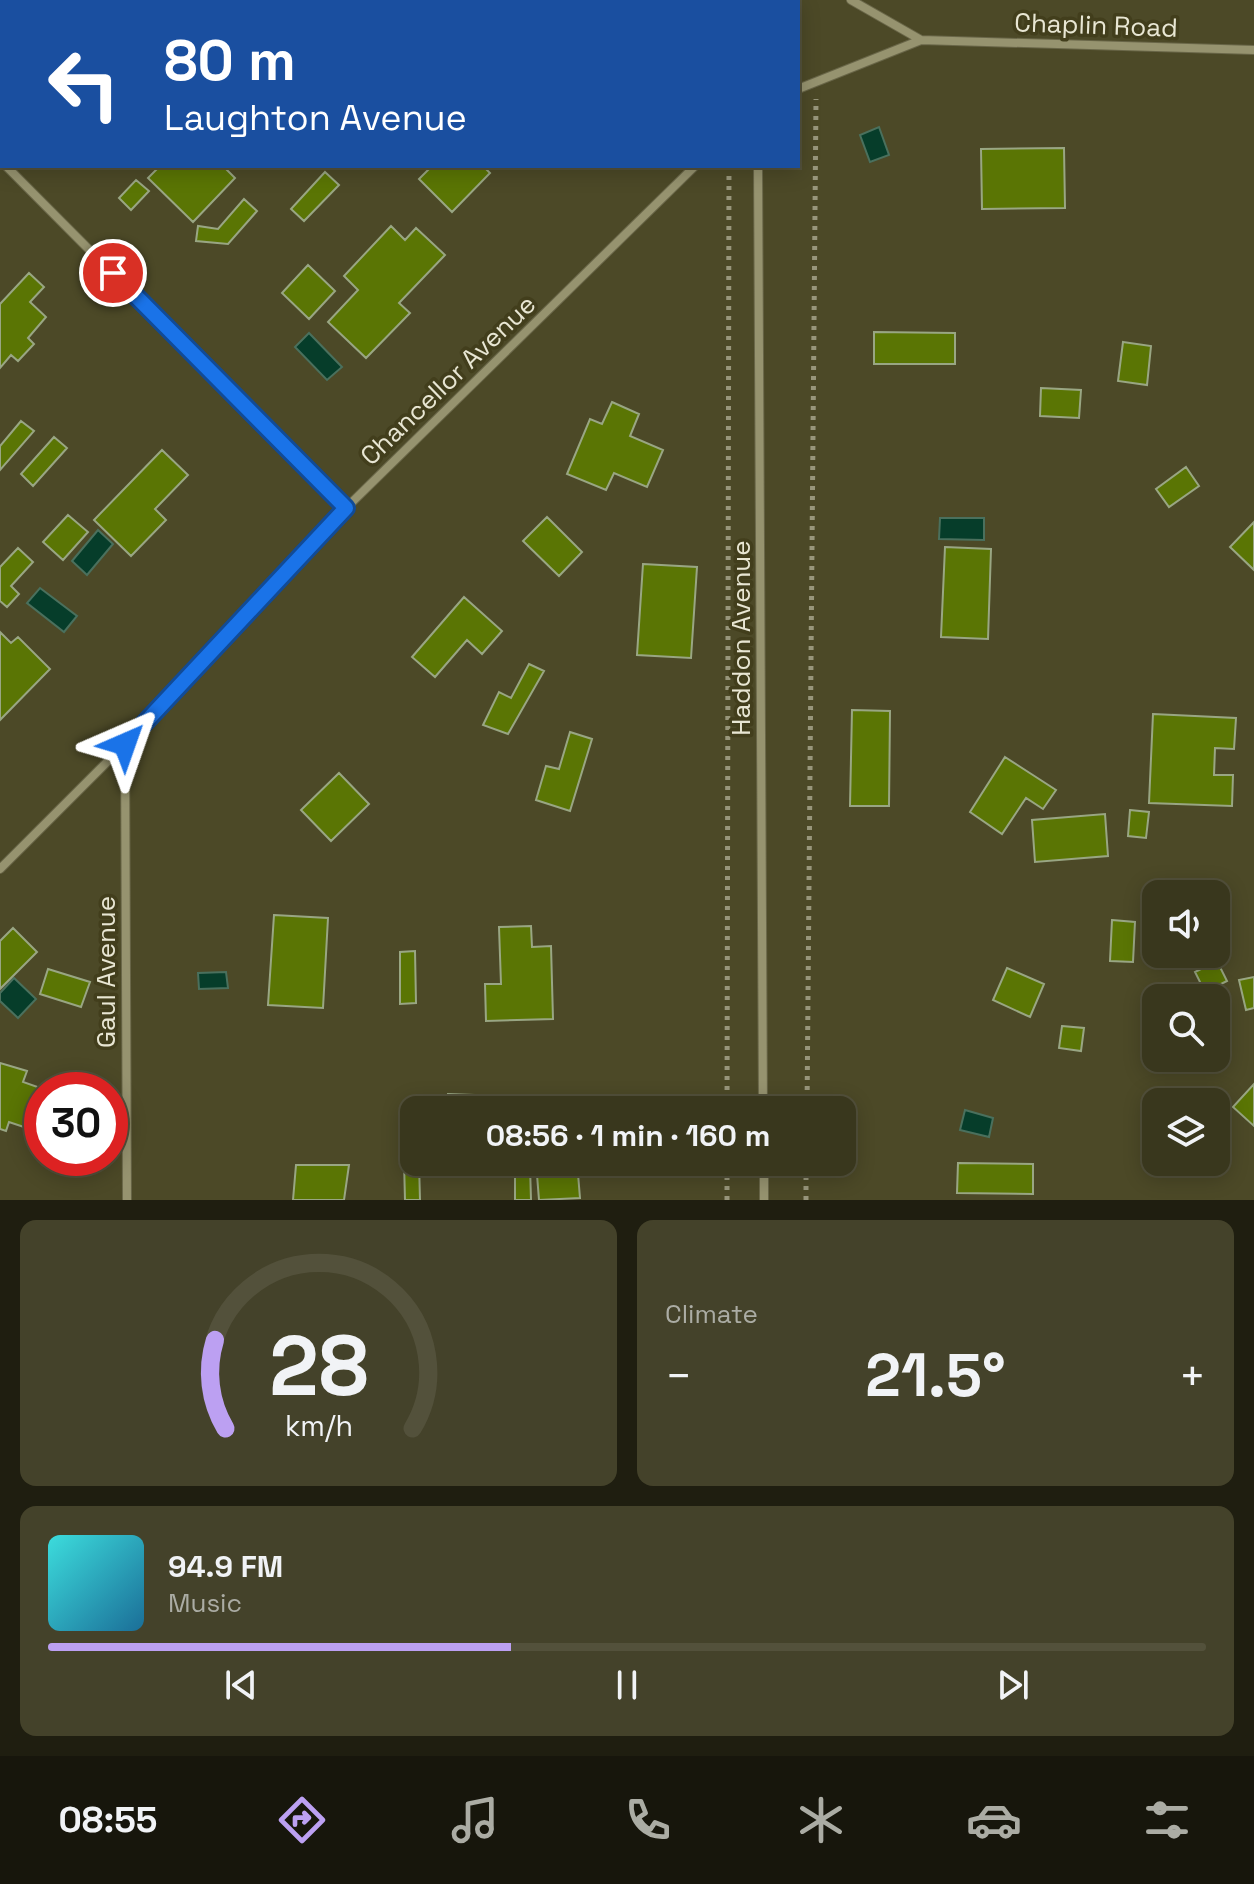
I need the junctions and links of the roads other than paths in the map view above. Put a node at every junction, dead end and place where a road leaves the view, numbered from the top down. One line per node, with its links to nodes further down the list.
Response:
1 (851, 0): 2 (street, Chaplin Road)
2 (921, 40): 3 (street, Chaplin Road); 4 (street)
3 (1254, 50)
4 (800, 88)
5 (10, 168): 8 (street)
6 (693, 168): 8 (street, Chancellor Avenue)
7 (758, 168): 11 (street, Haddon Avenue)
8 (346, 508): 9 (street, Chancellor Avenue)
9 (125, 744): 10 (street, Chancellor Avenue); 13 (street, Gaul Avenue)
10 (0, 869)
11 (763, 1096)
12 (764, 1176): 14 (street)
13 (127, 1200)
14 (764, 1200)

